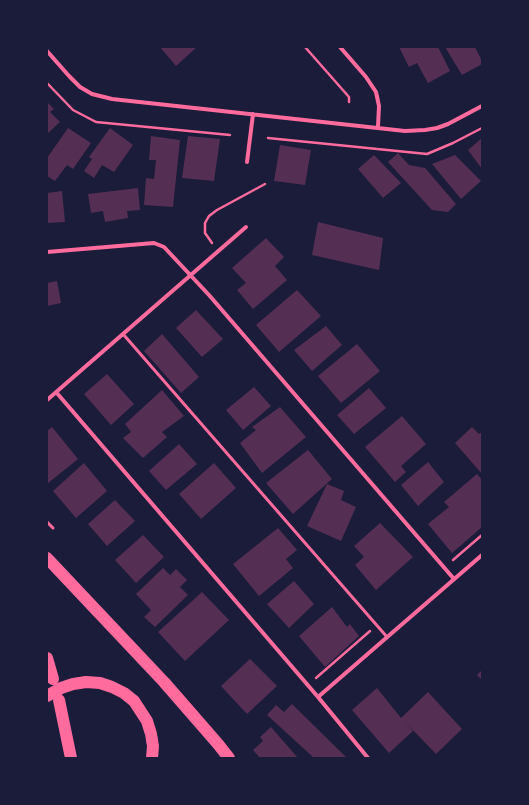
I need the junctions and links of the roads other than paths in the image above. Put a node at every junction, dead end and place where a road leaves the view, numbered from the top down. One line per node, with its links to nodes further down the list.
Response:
1 (340, 47): 5 (street)
2 (47, 51): 4 (street)
3 (482, 106): 5 (street)
4 (254, 114): 5 (street); 6 (street)
5 (378, 127)
6 (248, 162)
7 (246, 227): 9 (street)
8 (47, 252): 9 (street)
9 (191, 276): 10 (street); 17 (street)
10 (123, 334): 11 (street); 18 (lane)
11 (56, 392): 12 (street); 22 (street)
12 (47, 400)
13 (47, 522): 14 (lane)
14 (53, 528)
15 (482, 555): 17 (street)
16 (47, 558): 26 (highway)
17 (454, 579): 18 (street)
18 (387, 637): 22 (street)
19 (47, 658): 20 (highway)
20 (54, 679)
21 (47, 696): 25 (highway)
22 (318, 697): 27 (street)
23 (59, 700): 24 (highway)
24 (71, 758)
25 (152, 758)
26 (229, 758)
27 (368, 758)

